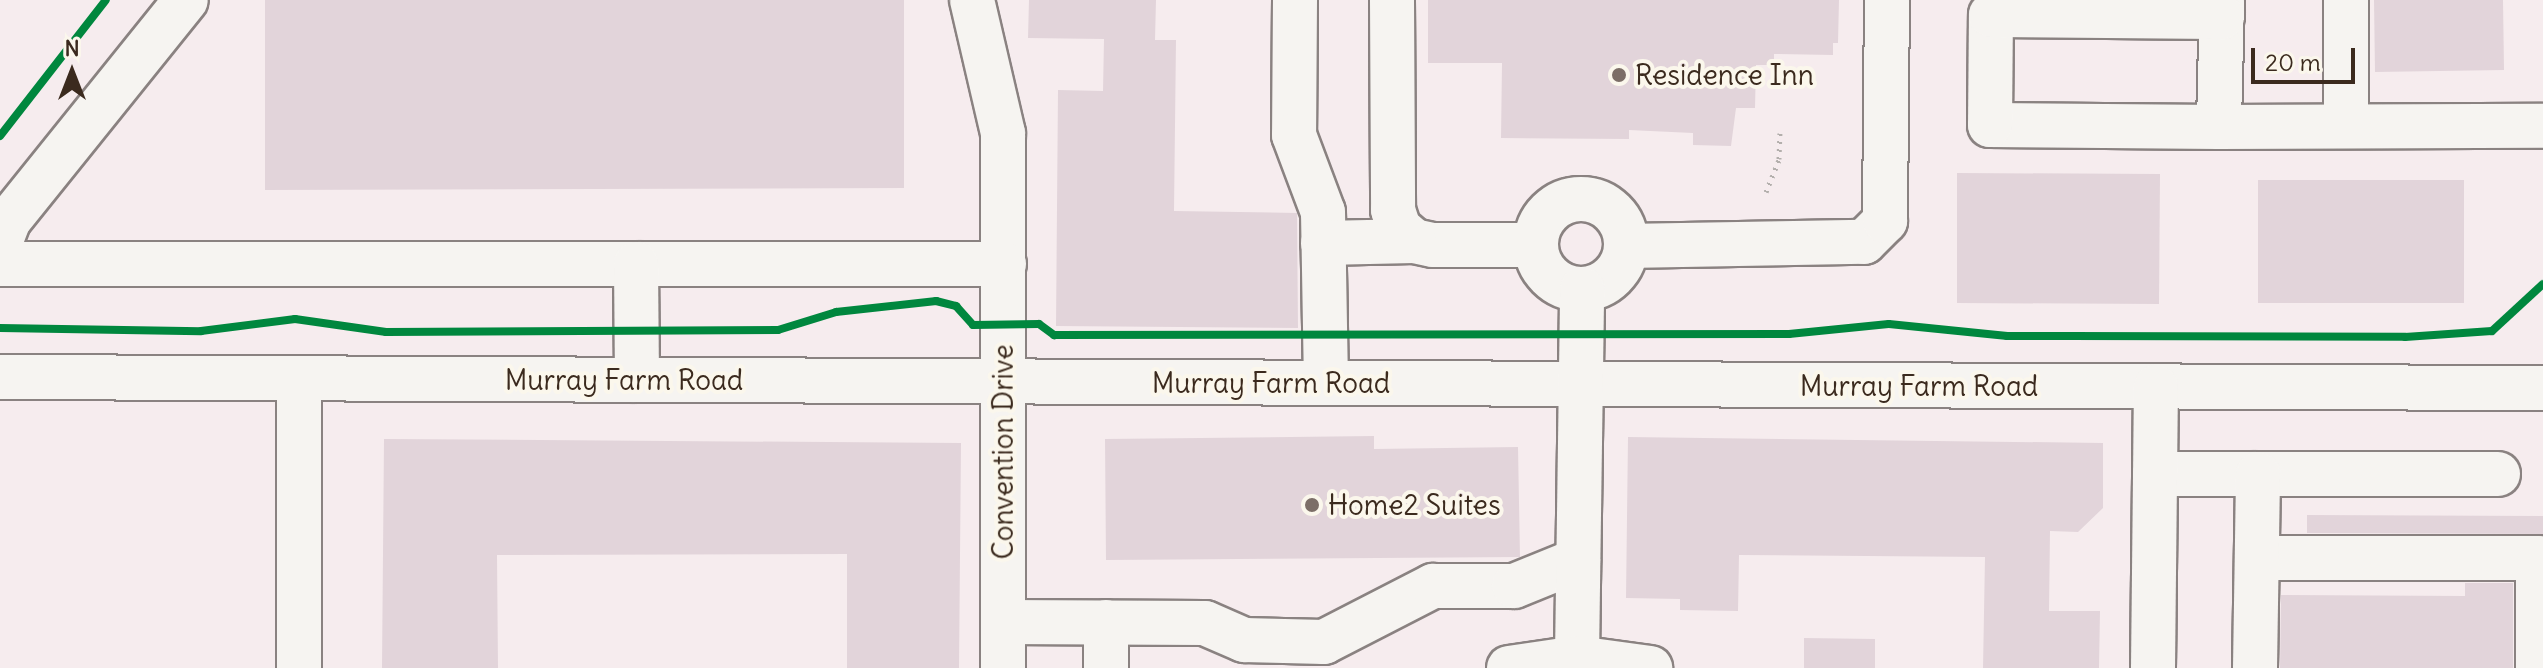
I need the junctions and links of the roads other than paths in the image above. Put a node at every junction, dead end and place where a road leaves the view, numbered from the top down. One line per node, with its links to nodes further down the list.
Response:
1 (186, 0): 12 (street)
2 (972, 0): 18 (street, Convention Drive)
3 (1295, 0): 13 (street)
4 (1392, 0): 11 (street)
5 (1887, 0): 15 (street)
6 (2346, 0): 8 (street)
7 (2222, 9): 10 (street); 10 (street)
8 (2346, 123): 9 (street); 10 (street)
9 (2543, 126)
10 (2219, 127)
11 (1414, 241): 13 (street); 14 (street)
12 (0, 243)
13 (1323, 243): 24 (street)
14 (1535, 245): 15 (street); 19 (street)
15 (1626, 246): 19 (street)
16 (0, 264): 17 (street)
17 (636, 264): 18 (street); 22 (street)
18 (1004, 264): 23 (street, Convention Drive)
19 (1582, 289): 25 (street)
20 (0, 377): 21 (street, Murray Farm Road)
21 (299, 379): 22 (street, Murray Farm Road); 37 (street)
22 (637, 380): 23 (street, Murray Farm Road)
23 (1004, 382): 24 (street, Murray Farm Road); 33 (street, Convention Drive)
24 (1326, 383): 25 (street, Murray Farm Road)
25 (1580, 384): 26 (street, Murray Farm Road); 32 (street)
26 (2156, 387): 27 (street, Murray Farm Road); 28 (street)
27 (2543, 388)
28 (2155, 474): 29 (street); 42 (street)
29 (2258, 474): 30 (street); 31 (street)
30 (2498, 474)
31 (2257, 558): 43 (street); 44 (street)
32 (1578, 560): 35 (street); 36 (street)
33 (1003, 622): 34 (street); 38 (street, Convention Drive)
34 (1106, 622): 35 (street); 39 (street)
35 (1263, 654)
36 (1577, 658): 40 (street); 41 (street)
37 (299, 668)
38 (1003, 668)
39 (1106, 668)
40 (1509, 668)
41 (1650, 668)
42 (2153, 668)
43 (2255, 668)
44 (2538, 668)

